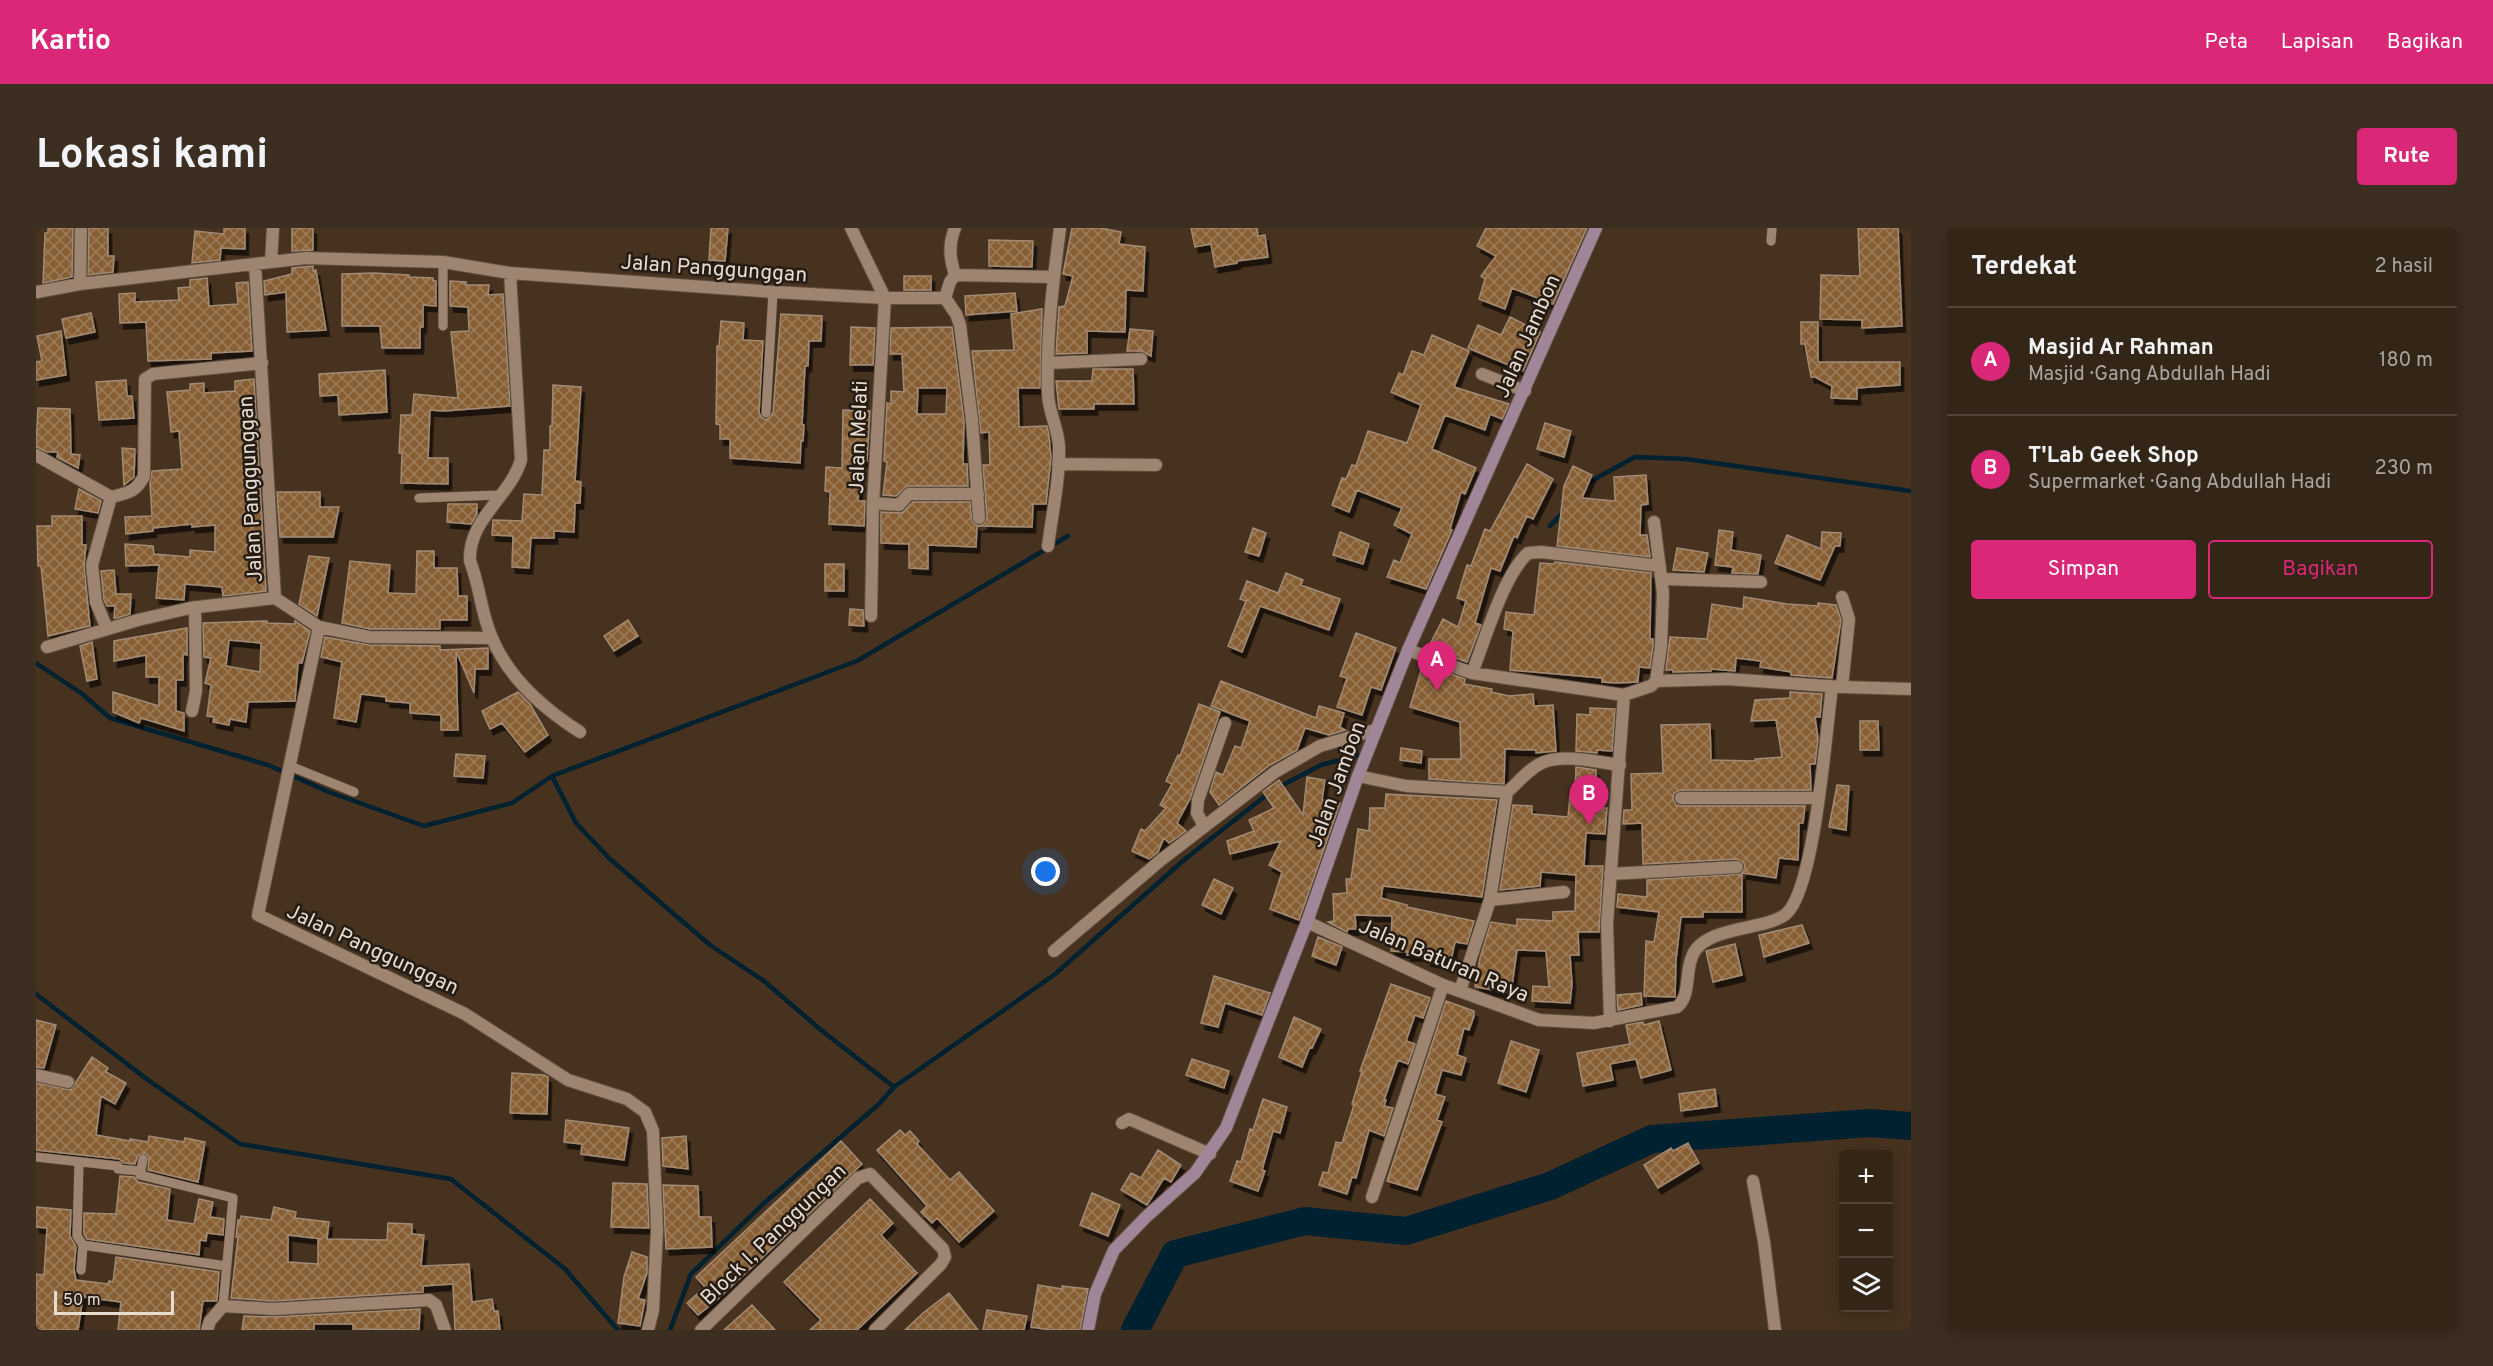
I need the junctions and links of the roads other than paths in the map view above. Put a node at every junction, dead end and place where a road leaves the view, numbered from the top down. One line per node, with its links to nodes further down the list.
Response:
1 (81, 228): 15 (street)
2 (273, 228): 9 (street)
3 (851, 228): 18 (street)
4 (955, 228): 13 (street)
5 (1060, 228): 14 (street)
6 (1596, 228): 25 (main road, Jalan Jambon)
7 (1772, 228): 8 (lane)
8 (1772, 241)
9 (271, 262): 10 (street, Jalan Panggunggan); 11 (street, Jalan Panggunggan)
10 (444, 262): 12 (street, Jalan Panggunggan); 20 (lane)
11 (255, 264): 15 (street); 22 (street, Jalan Panggunggan)
12 (510, 273): 17 (street, Jalan Panggunggan); 31 (street)
13 (955, 276): 14 (street); 19 (street)
14 (1054, 277): 23 (street)
15 (80, 284): 16 (street)
16 (36, 290)
17 (773, 292): 18 (street, Jalan Panggunggan); 26 (lane)
18 (885, 298): 19 (street, Jalan Panggunggan); 34 (street, Jalan Melati)
19 (945, 298): 30 (street)
20 (443, 326)
21 (1141, 359): 23 (street)
22 (262, 363): 32 (street); 42 (street, Jalan Panggunggan)
23 (1049, 363): 28 (street)
24 (1482, 374): 25 (street)
25 (1525, 391): 49 (main road, Jalan Jambon)
26 (766, 413)
27 (36, 455): 32 (street)
28 (1058, 464): 29 (street); 37 (street)
29 (1156, 465)
30 (978, 494): 34 (street, Jalan Melati); 35 (street)
31 (499, 495): 33 (lane); 47 (street)
32 (111, 497): 46 (street)
33 (419, 498)
34 (873, 502): 44 (street)
35 (980, 518)
36 (1654, 522): 38 (street)
37 (1048, 546)
38 (1660, 566): 39 (street); 50 (street)
39 (1662, 579): 40 (street); 51 (street)
40 (1761, 582)
41 (1842, 597): 52 (street, Jalan Baturan Raya)
42 (275, 598): 43 (street); 45 (street, Jalan Panggunggan)
43 (195, 607): 46 (street); 55 (street)
44 (871, 616)
45 (319, 627): 47 (street); 60 (street, Jalan Panggunggan)
46 (107, 629): 48 (street)
47 (492, 638): 58 (street)
48 (48, 647)
49 (1408, 650): 50 (street); 57 (main road, Jalan Jambon)
50 (1472, 673): 54 (street)
51 (1656, 681): 52 (street); 54 (street)
52 (1837, 687): 53 (street); 65 (street, Jalan Baturan Raya)
53 (1911, 689)
54 (1624, 695): 59 (street)
55 (192, 711)
56 (1225, 723): 66 (street)
57 (1376, 730): 61 (main road, Jalan Jambon); 66 (street)
58 (580, 732)
59 (1620, 765): 63 (street); 68 (street)
60 (290, 767): 62 (lane); 92 (street, Jalan Panggunggan)
61 (1358, 776): 63 (street); 71 (main road, Jalan Jambon)
62 (354, 792)
63 (1507, 792): 70 (street)
64 (1681, 798): 65 (street)
65 (1818, 798): 75 (street, Jalan Baturan Raya)
66 (1204, 826): 72 (street)
67 (1737, 867): 68 (street)
68 (1610, 873): 75 (street)
69 (1564, 891): 70 (street)
70 (1490, 900): 74 (street)
71 (1307, 922): 73 (street, Jalan Baturan Raya); 79 (main road, Jalan Jambon)
72 (1054, 951)
73 (1443, 985): 74 (street, Jalan Baturan Raya); 85 (street)
74 (1460, 991): 75 (street, Jalan Baturan Raya)
75 (1610, 1021)
76 (36, 1075): 77 (street)
77 (68, 1082)
78 (1122, 1123): 79 (street)
79 (1210, 1154): 95 (main road, Jalan Jambon)
80 (36, 1157): 82 (lane)
81 (143, 1159): 83 (lane)
82 (79, 1162): 83 (lane); 86 (lane)
83 (141, 1171): 87 (lane)
84 (1753, 1181): 96 (street)
85 (1372, 1197)
86 (83, 1245): 87 (lane); 88 (lane)
87 (226, 1266): 89 (lane)
88 (81, 1270)
89 (223, 1306): 90 (street); 91 (street)
90 (207, 1330)
91 (445, 1330)
92 (648, 1330)
93 (701, 1330): 94 (street, Block I, Panggungan)
94 (875, 1330)
95 (1088, 1330)
96 (1775, 1330)

